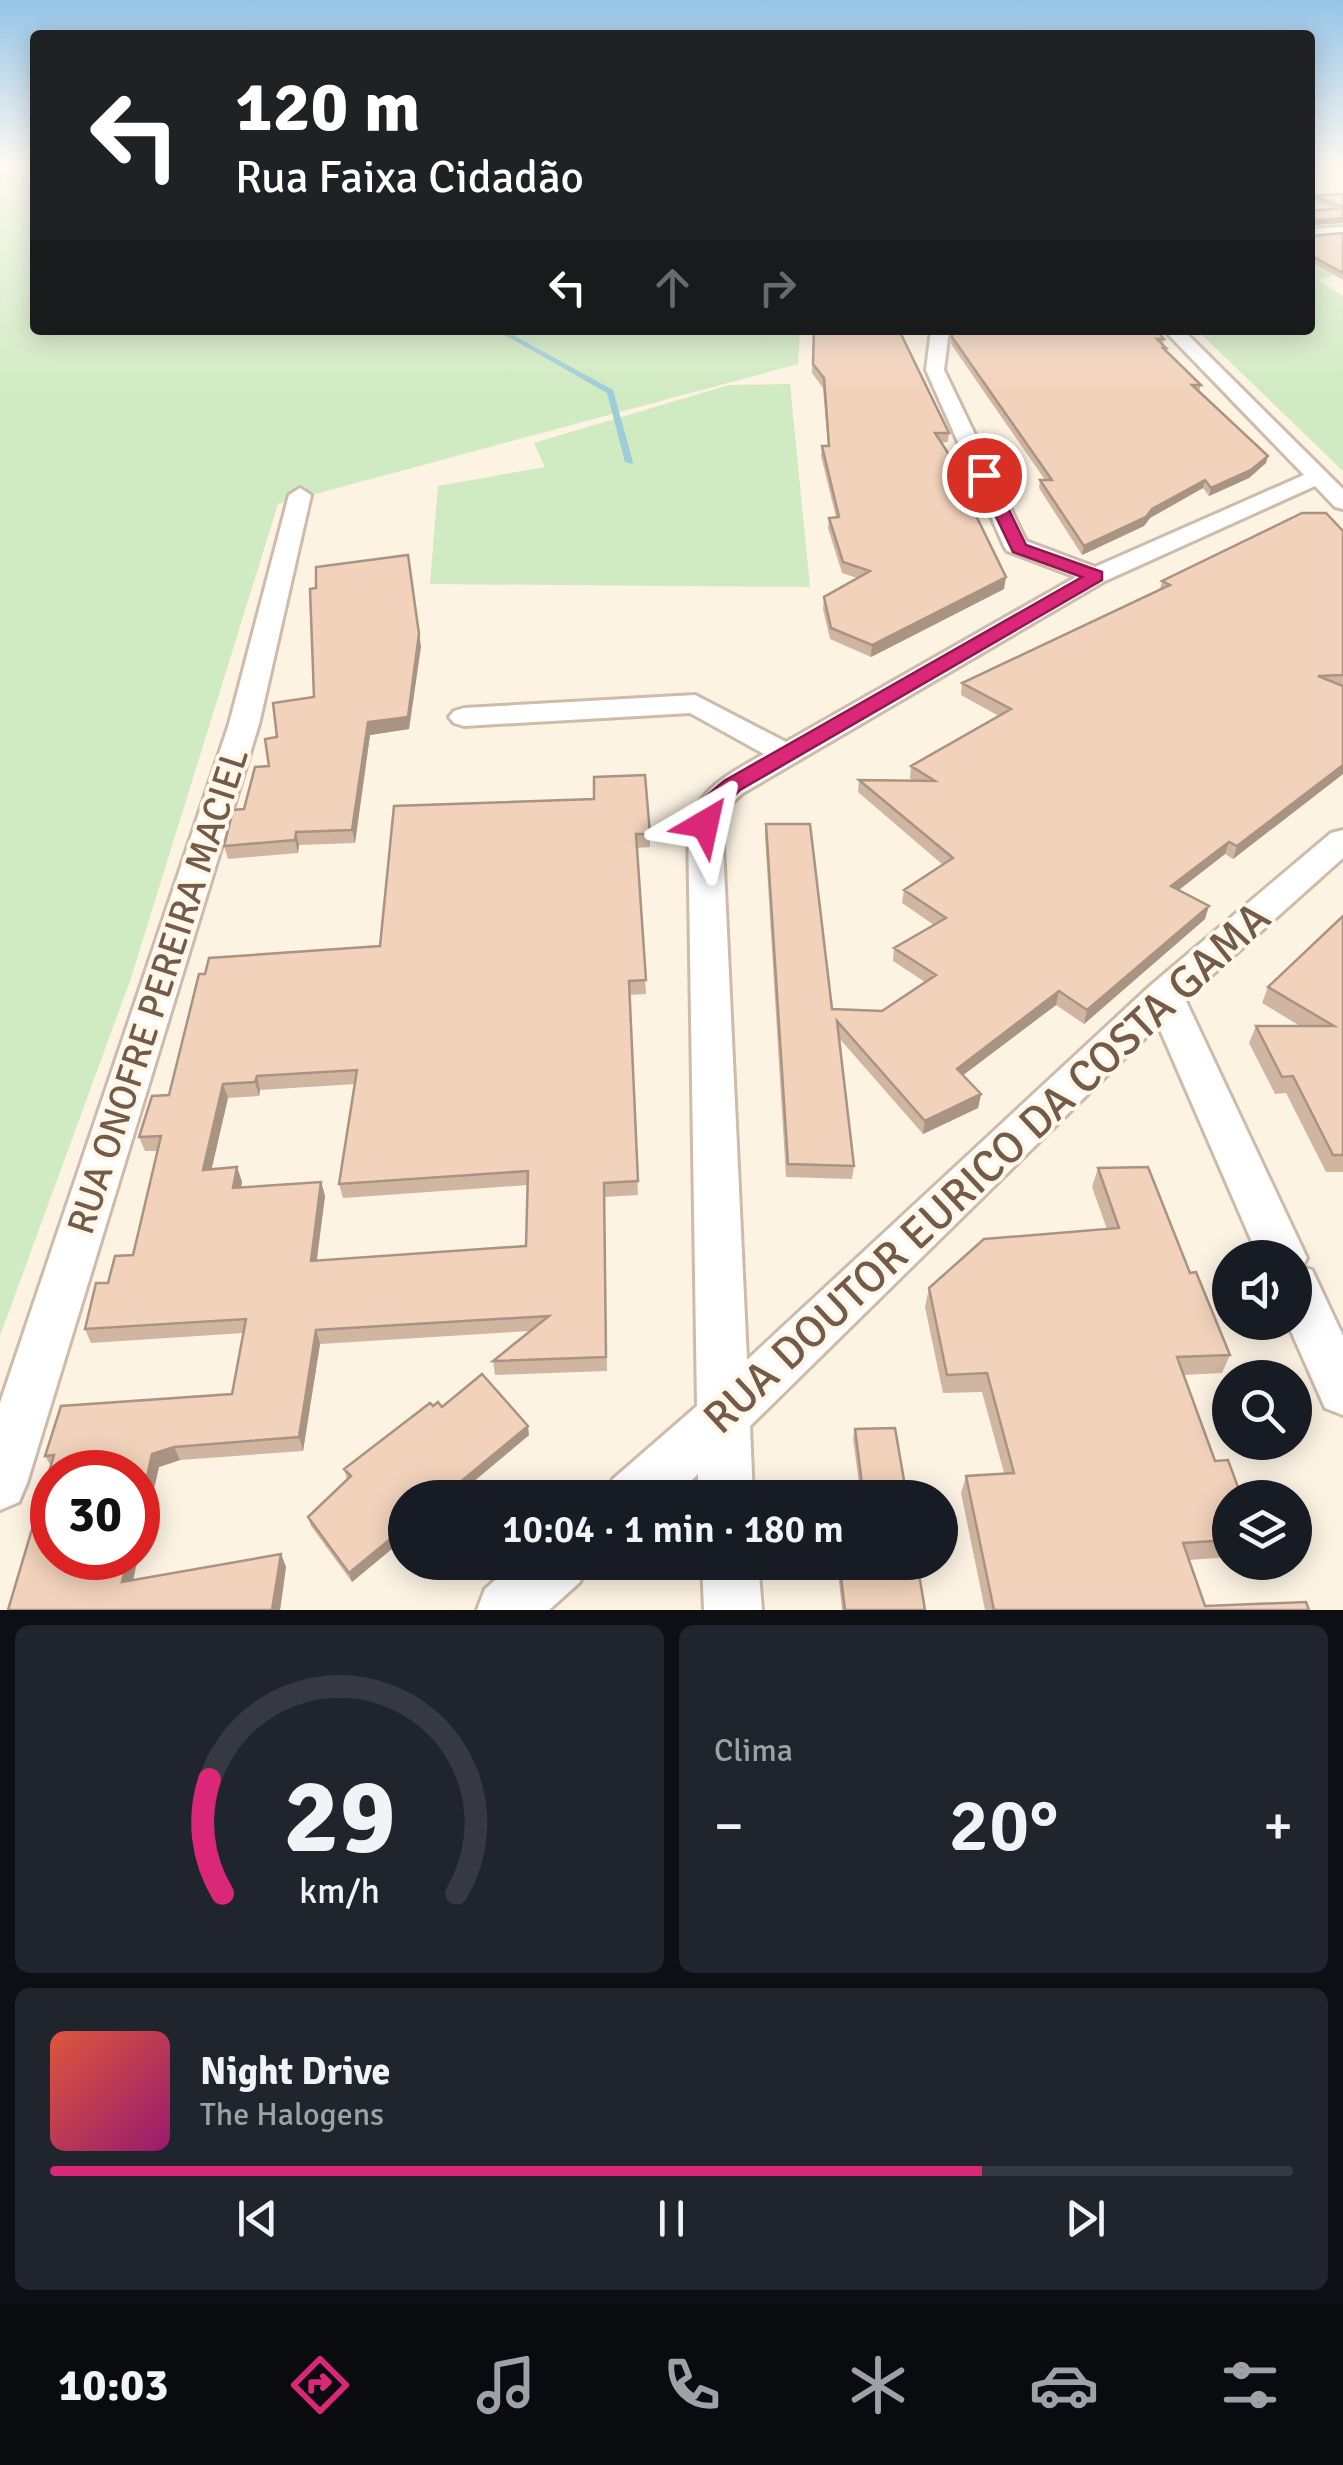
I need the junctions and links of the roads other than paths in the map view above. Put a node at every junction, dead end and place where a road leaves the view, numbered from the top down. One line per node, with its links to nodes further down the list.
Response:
1 (939, 335): 6 (street)
2 (1178, 335): 3 (street)
3 (1317, 477): 5 (street); 6 (street)
4 (300, 495): 17 (street, RUA ONOFRE PEREIRA MACIEL)
5 (1343, 502)
6 (1096, 576): 8 (street)
7 (464, 716): 8 (street)
8 (786, 754): 14 (street)
9 (1343, 840): 10 (street, RUA DOUTOR EURICO DA COSTA GAMA)
10 (1164, 996): 11 (street); 14 (street, RUA DOUTOR EURICO DA COSTA GAMA)
11 (1274, 1240)
12 (1312, 1322): 13 (street)
13 (1343, 1390)
14 (721, 1418): 15 (street, RUA DOUTOR EURICO DA COSTA GAMA); 16 (street)
15 (652, 1480)
16 (725, 1480)
17 (0, 1483)
18 (540, 1580): 20 (street)
19 (731, 1580): 21 (street)
20 (506, 1610)
21 (732, 1610)

